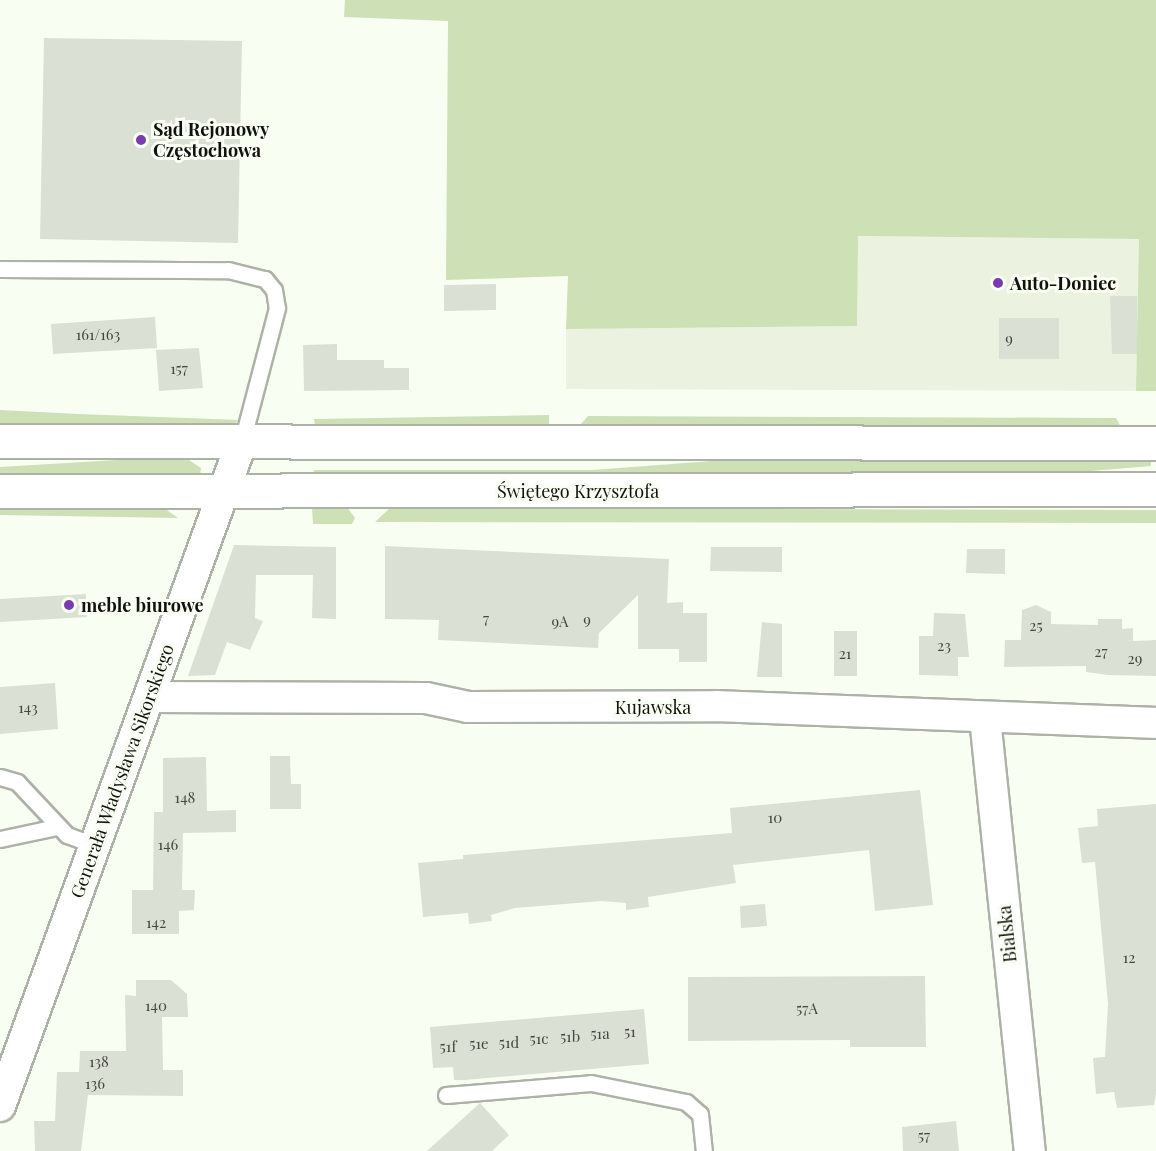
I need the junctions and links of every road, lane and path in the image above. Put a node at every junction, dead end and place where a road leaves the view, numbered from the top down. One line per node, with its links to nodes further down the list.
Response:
1 (0, 269): 3 (lane, Generała Władysława Sikorskiego)
2 (0, 441): 3 (main road)
3 (242, 441): 4 (main road); 7 (street, Generała Władysława Sikorskiego)
4 (1156, 443)
5 (1156, 489): 7 (main road, Świętego Krzysztofa)
6 (0, 491): 7 (main road, Świętego Krzysztofa)
7 (223, 492): 8 (street, Generała Władysława Sikorskiego)
8 (150, 697): 9 (street, Kujawska); 14 (street, Generała Władysława Sikorskiego)
9 (985, 718): 10 (street, Kujawska); 18 (street, Bialska)
10 (1156, 723)
11 (0, 777): 12 (lane)
12 (56, 827): 13 (lane); 14 (lane)
13 (0, 839)
14 (96, 845): 16 (street, Generała Władysława Sikorskiego)
15 (446, 1095): 17 (lane)
16 (0, 1106)
17 (704, 1151)
18 (1030, 1151)

